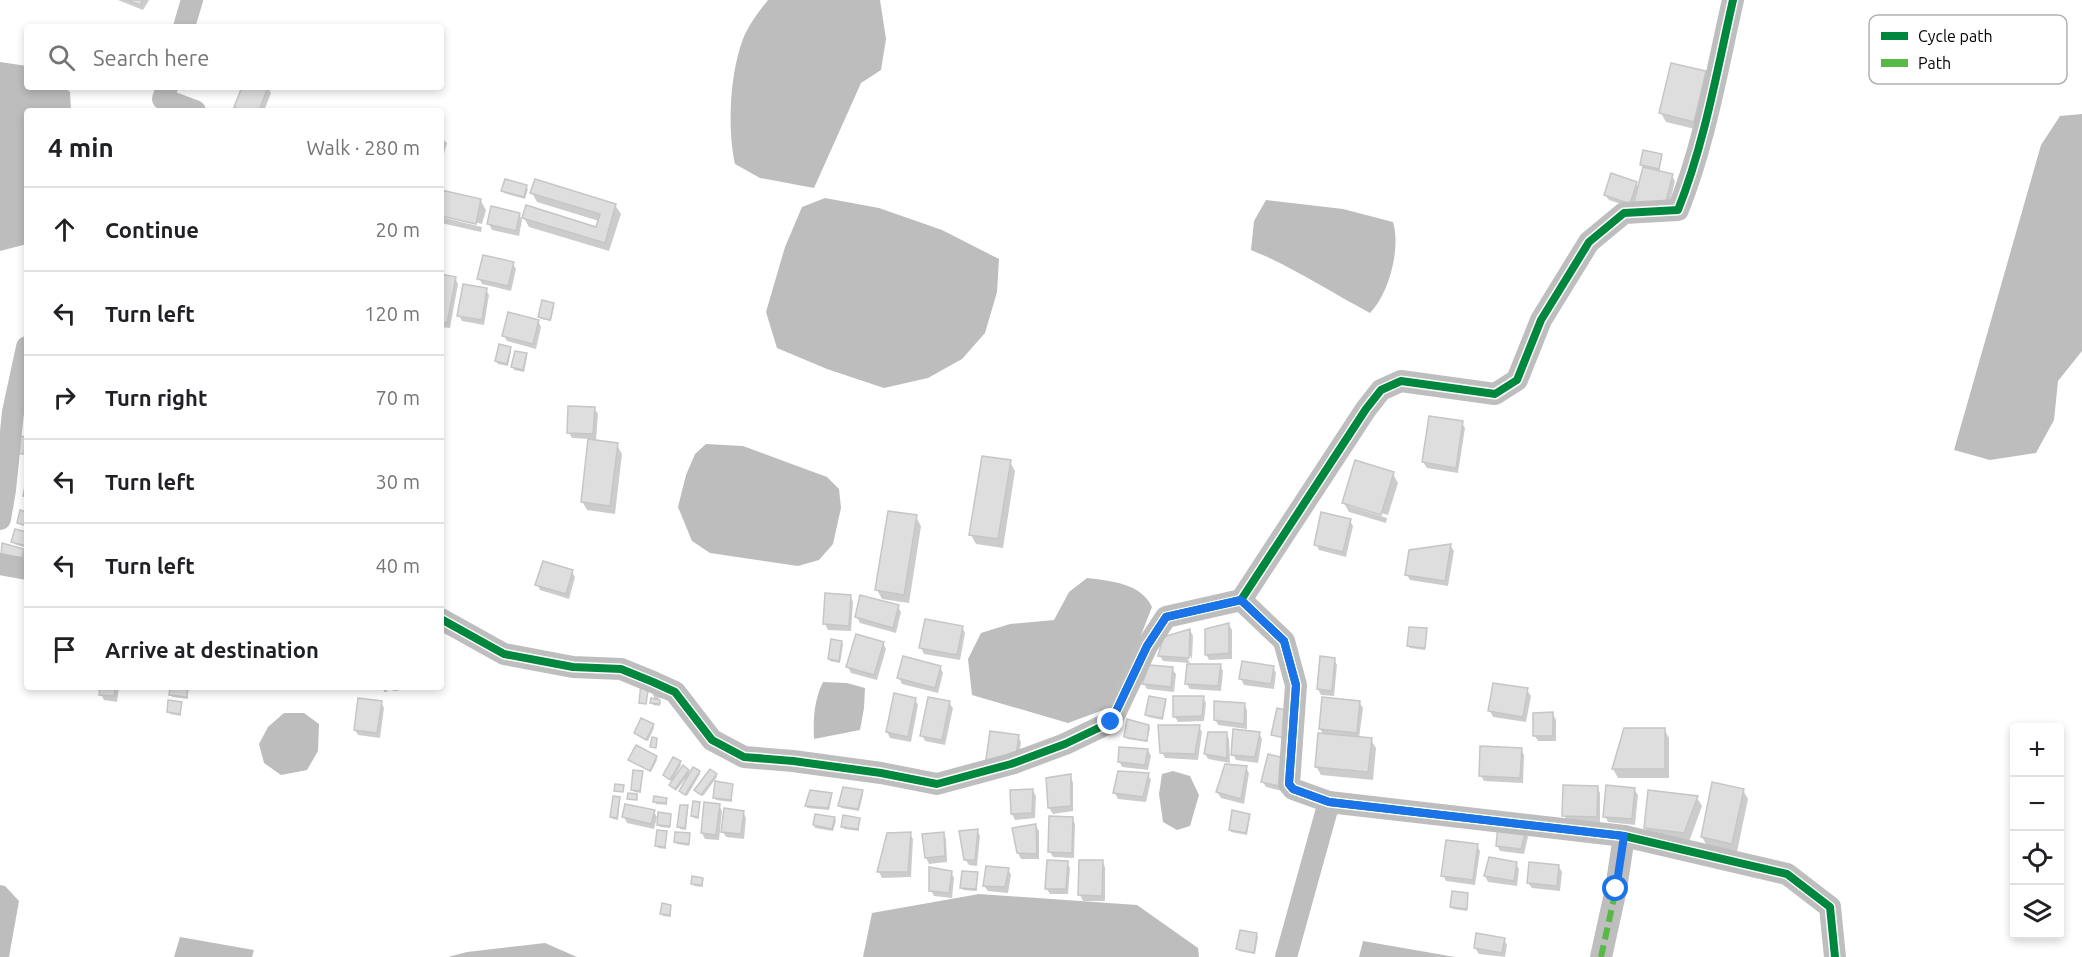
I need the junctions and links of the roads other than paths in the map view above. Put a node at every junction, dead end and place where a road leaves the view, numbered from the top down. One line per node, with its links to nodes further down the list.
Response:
1 (192, 0): 3 (street)
2 (1733, 0): 10 (street)
3 (185, 24)
4 (166, 90): 5 (street)
5 (187, 108)
6 (24, 361): 7 (street)
7 (0, 519)
8 (0, 564): 9 (street)
9 (24, 568)
10 (1241, 600): 11 (street); 12 (street)
11 (444, 621)
12 (1329, 802): 13 (street); 14 (street)
13 (1624, 836): 15 (street); 16 (street)
14 (1286, 957)
15 (1601, 957)
16 (1835, 957)

